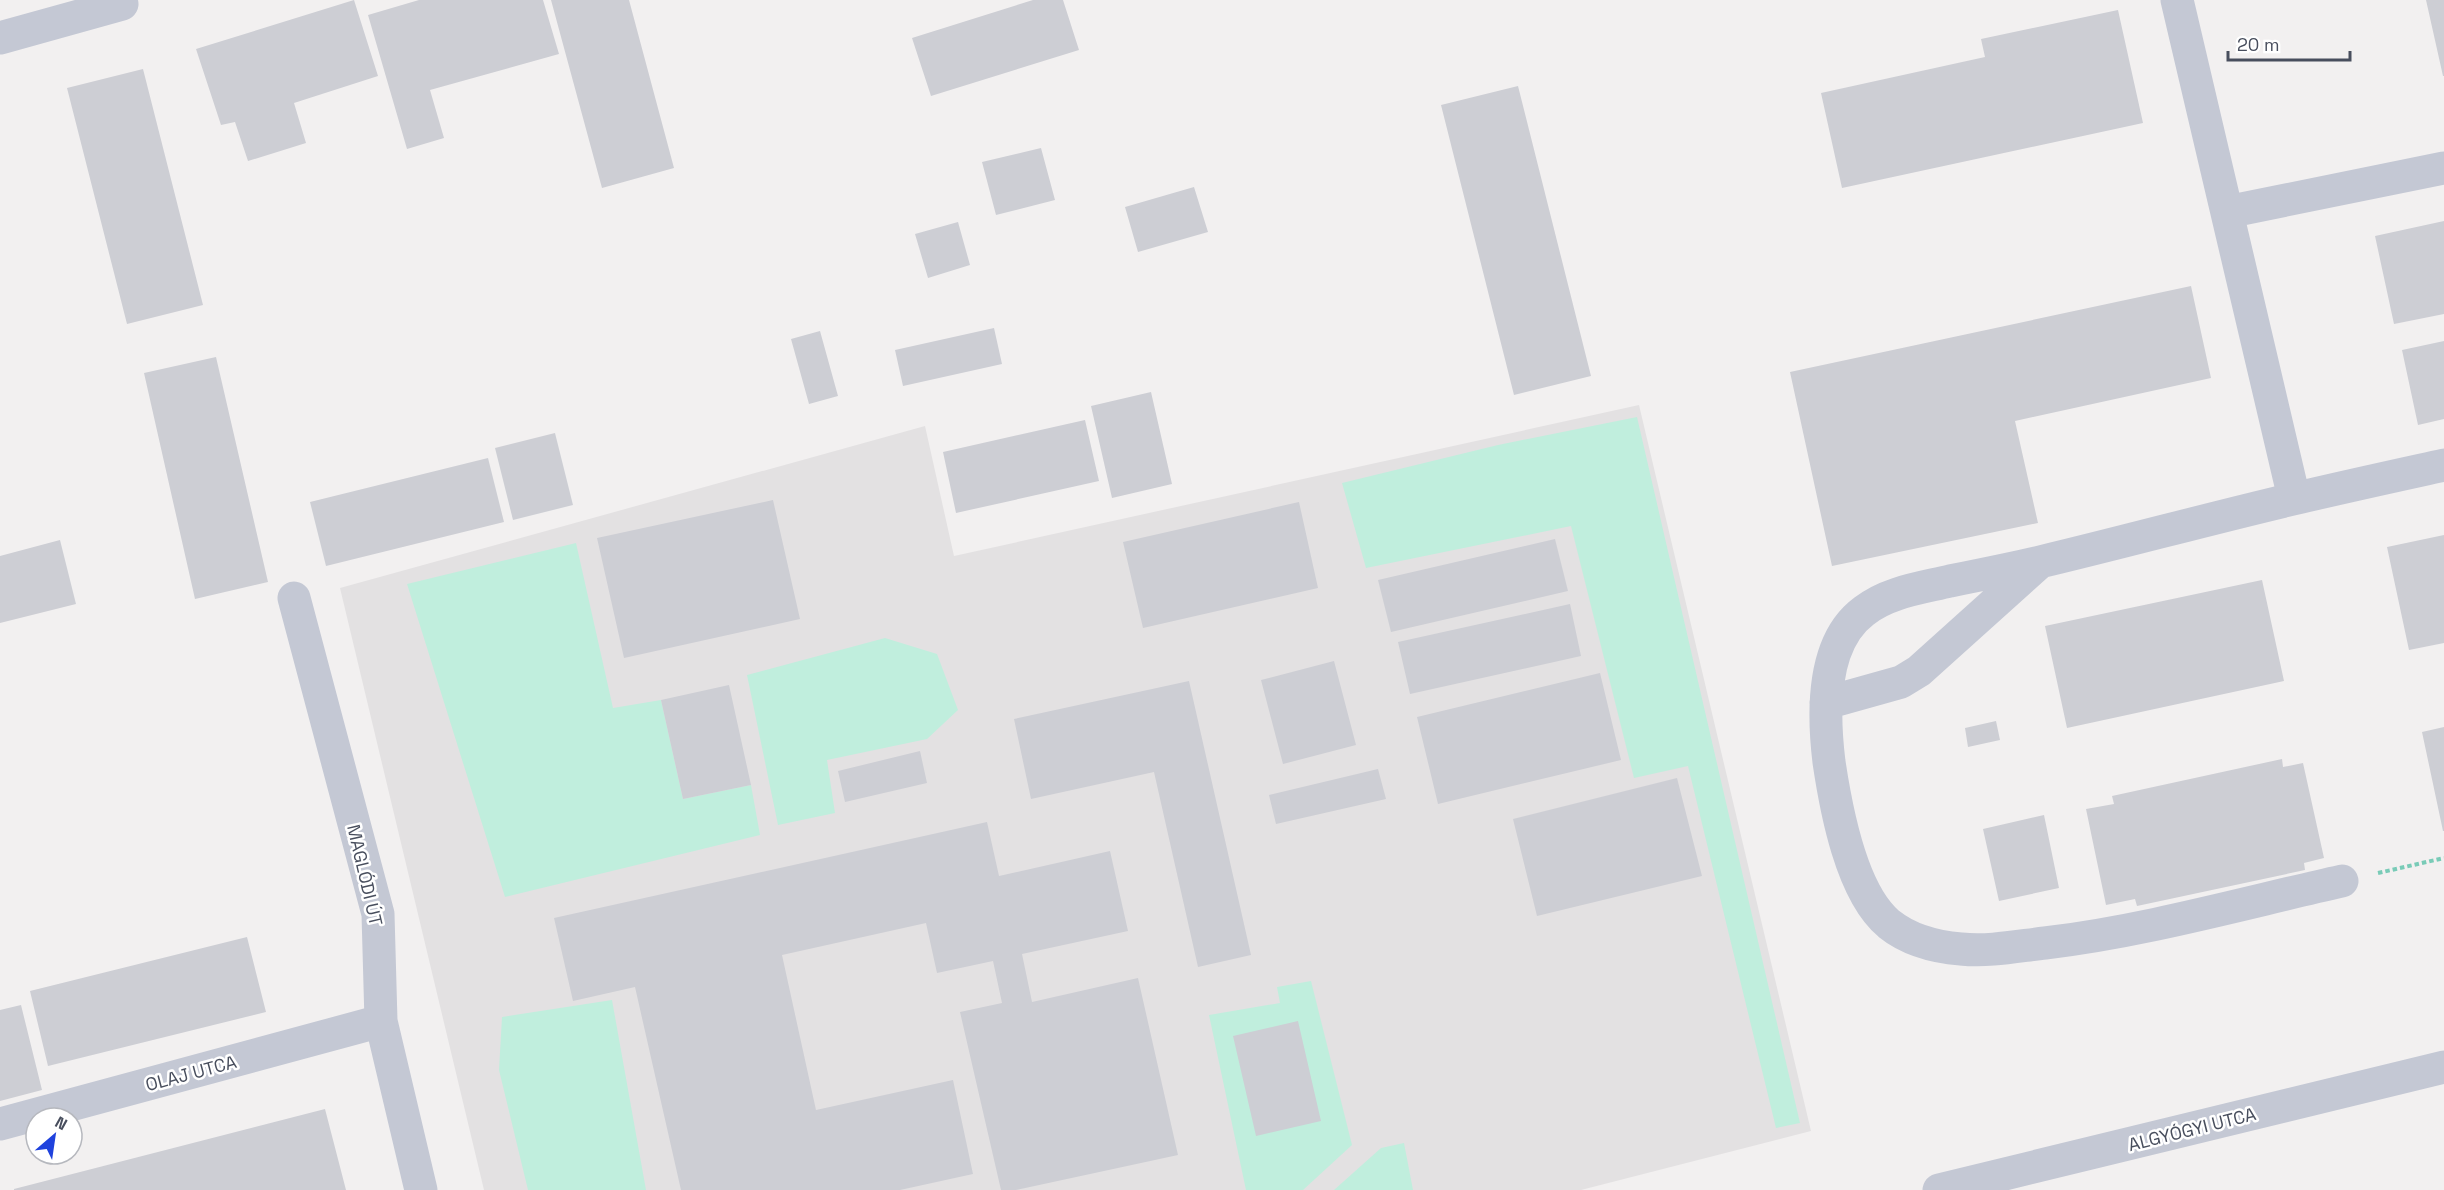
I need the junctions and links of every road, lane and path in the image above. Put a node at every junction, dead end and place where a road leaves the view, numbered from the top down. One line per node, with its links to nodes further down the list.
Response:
1 (2177, 0): 5 (street)
2 (108, 4): 3 (street)
3 (0, 38)
4 (2444, 168): 5 (street)
5 (2227, 212): 7 (street)
6 (2444, 465): 7 (street)
7 (2294, 498): 8 (street)
8 (2040, 562): 10 (street); 10 (street)
9 (294, 598): 13 (street, MAGLÓDI ÚT)
10 (1826, 703): 12 (street)
11 (2444, 858): 12 (path)
12 (2342, 881)
13 (381, 1021): 15 (street, OLAJ UTCA); 16 (street, MAGLÓDI ÚT)
14 (2444, 1067): 17 (street, ALGYÓGYI UTCA)
15 (0, 1124)
16 (421, 1190)
17 (1939, 1190)

